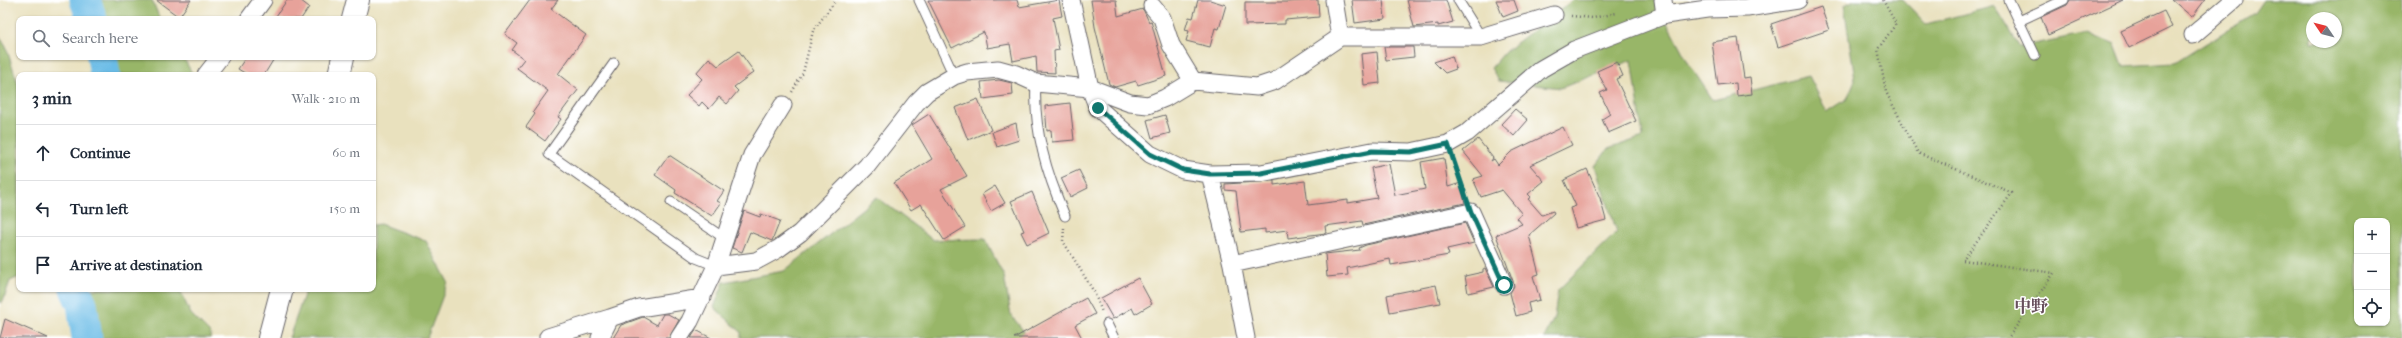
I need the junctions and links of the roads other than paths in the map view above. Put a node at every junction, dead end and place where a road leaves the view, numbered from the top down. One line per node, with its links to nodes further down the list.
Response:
1 (263, 0): 14 (street)
2 (358, 0): 15 (highway)
3 (919, 0): 26 (lane)
4 (1071, 0): 29 (street)
5 (1334, 0): 19 (street)
6 (1458, 0): 18 (lane)
7 (1798, 0): 12 (street)
8 (2009, 0): 16 (lane)
9 (2064, 0): 16 (lane)
10 (2234, 0): 17 (street)
11 (1152, 6): 27 (street)
12 (1664, 8): 31 (street)
13 (1554, 15): 18 (street)
14 (251, 16)
15 (354, 16)
16 (2019, 21): 20 (lane)
17 (2193, 35)
18 (1481, 36): 19 (street)
19 (1340, 37): 27 (street)
20 (2035, 55)
21 (218, 60): 24 (street)
22 (342, 60): 25 (highway)
23 (614, 63): 36 (lane)
24 (208, 72)
25 (339, 72)
26 (954, 76): 28 (street); 36 (street)
27 (1193, 81): 29 (street)
28 (1036, 83): 29 (street); 33 (lane)
29 (1090, 88): 31 (street)
30 (783, 105): 34 (street)
31 (1210, 174): 35 (street)
32 (671, 202): 34 (lane)
33 (1065, 216)
34 (724, 238): 36 (street)
35 (1232, 264): 37 (street); 47 (street)
36 (716, 266): 39 (street)
37 (1504, 285)
38 (281, 292): 43 (highway)
39 (702, 298): 40 (street); 45 (street)
40 (610, 318): 42 (street); 44 (street)
41 (1107, 324): 46 (lane)
42 (548, 337)
43 (269, 338)
44 (600, 338)
45 (679, 338)
46 (1114, 338)
47 (1246, 338)

